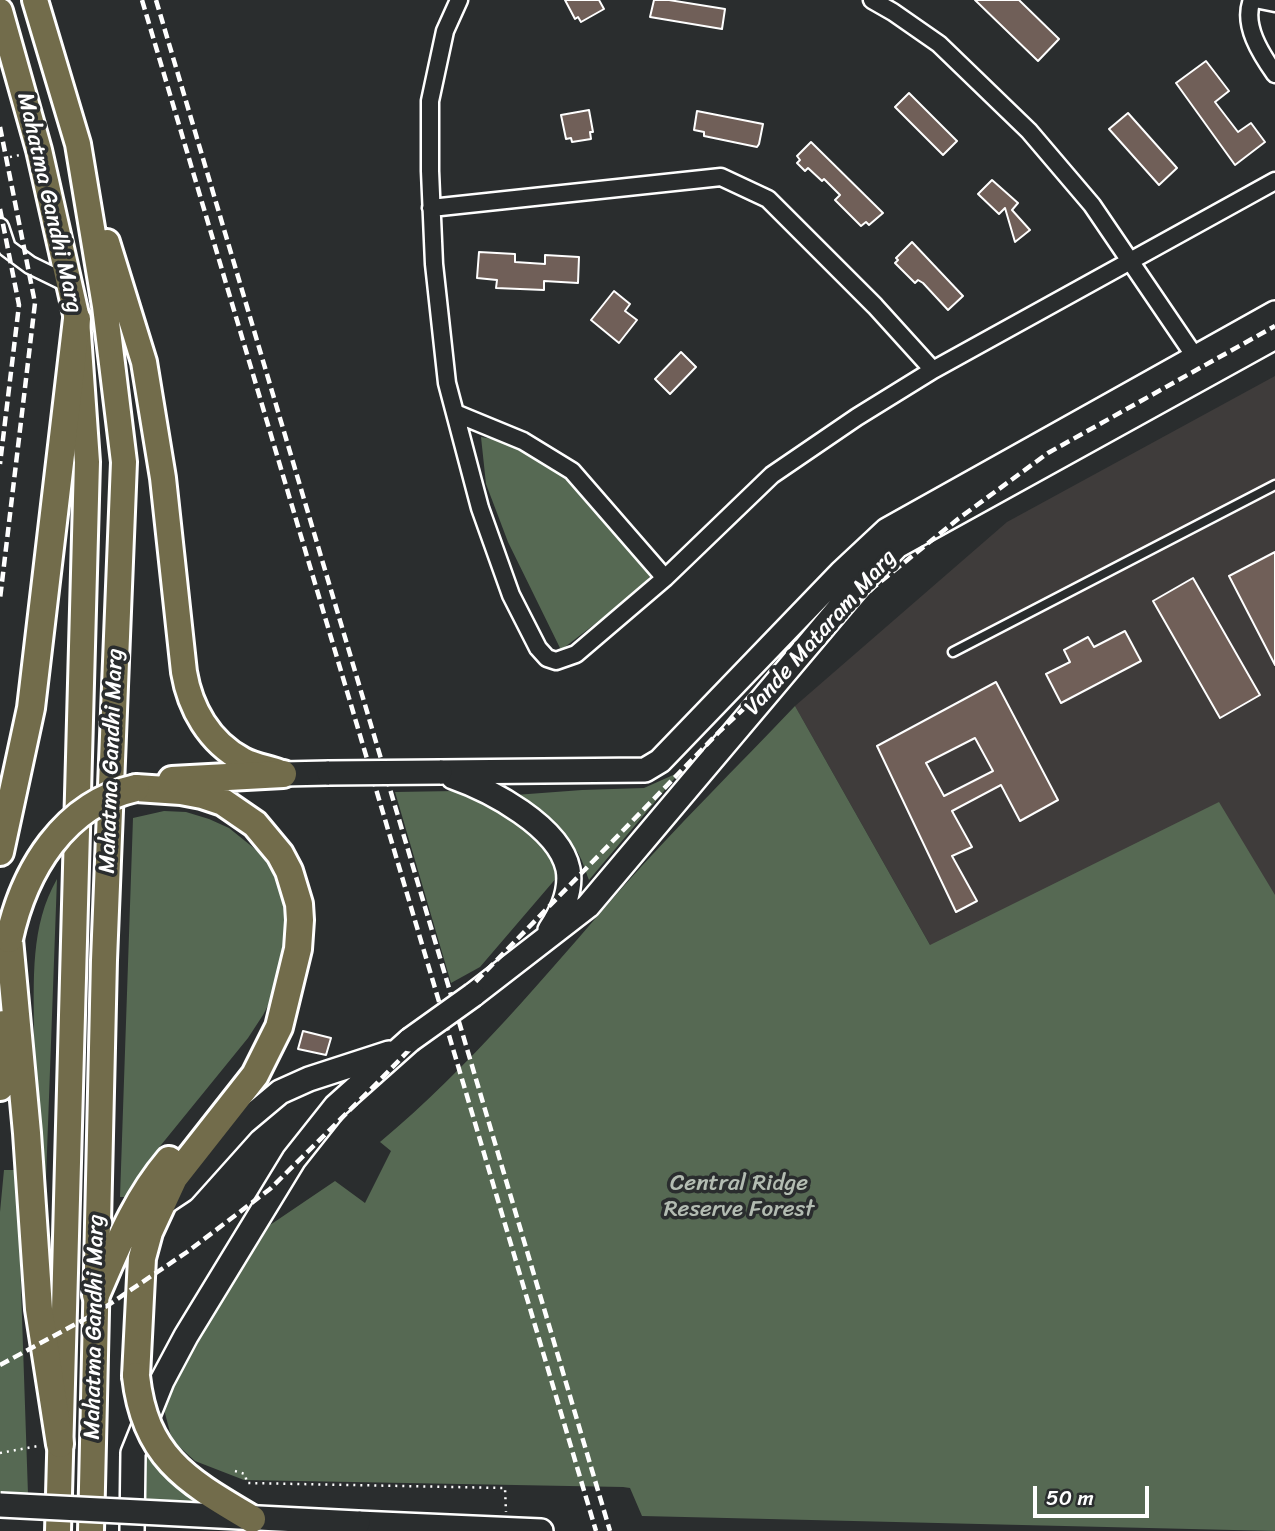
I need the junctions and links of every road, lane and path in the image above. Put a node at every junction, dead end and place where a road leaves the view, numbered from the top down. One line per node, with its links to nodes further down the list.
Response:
1 (460, 0): 11 (street)
2 (872, 0): 14 (street)
3 (1252, 0): 8 (street)
4 (1261, 0): 6 (street)
5 (35, 1): 9 (main road, Mahatma Gandhi Marg)
6 (1275, 3)
7 (0, 11): 15 (main road, Mahatma Gandhi Marg)
8 (1275, 74)
9 (78, 145): 26 (main road); 35 (main road, Mahatma Gandhi Marg)
10 (1275, 181): 14 (street)
11 (431, 208): 20 (street); 21 (street)
12 (0, 227): 13 (street)
13 (4, 249): 15 (street)
14 (1130, 263): 19 (street); 20 (street)
15 (69, 284): 17 (main road, Mahatma Gandhi Marg)
16 (1275, 313): 19 (main road, Vande Mataram Marg)
17 (77, 319): 28 (highway); 36 (main road, Mahatma Gandhi Marg)
18 (1275, 337): 19 (main road, Vande Mataram Marg)
19 (1201, 366): 25 (main road, Vande Mataram Marg); 30 (main road, Vande Mataram Marg)
20 (933, 370): 23 (street)
21 (455, 414): 23 (street); 23 (street)
22 (1275, 485): 24 (lane)
23 (665, 578)
24 (953, 652)
25 (440, 772): 26 (main road, Vande Mataram Marg, bridge); 30 (main road)
26 (283, 774): 27 (highway)
27 (136, 788): 29 (highway, bridge); 31 (highway)
28 (0, 852)
29 (9, 939): 33 (highway); 36 (highway)
30 (544, 940): 32 (main road, Vande Mataram Marg, bridge)
31 (287, 989): 34 (highway); 35 (highway)
32 (403, 1046): 34 (main road); 45 (main road)
33 (0, 1087)
34 (159, 1206): 41 (highway, bridge)
35 (96, 1295): 44 (main road, Mahatma Gandhi Marg)
36 (60, 1444): 43 (main road, Mahatma Gandhi Marg)
37 (31, 1447): 38 (path)
38 (0, 1453)
39 (235, 1471): 42 (path)
40 (0, 1505): 41 (main road, bridge)
41 (253, 1519): 42 (main road, bridge)
42 (497, 1529): 46 (main road)
43 (58, 1531)
44 (91, 1531)
45 (132, 1531)
46 (541, 1531)

